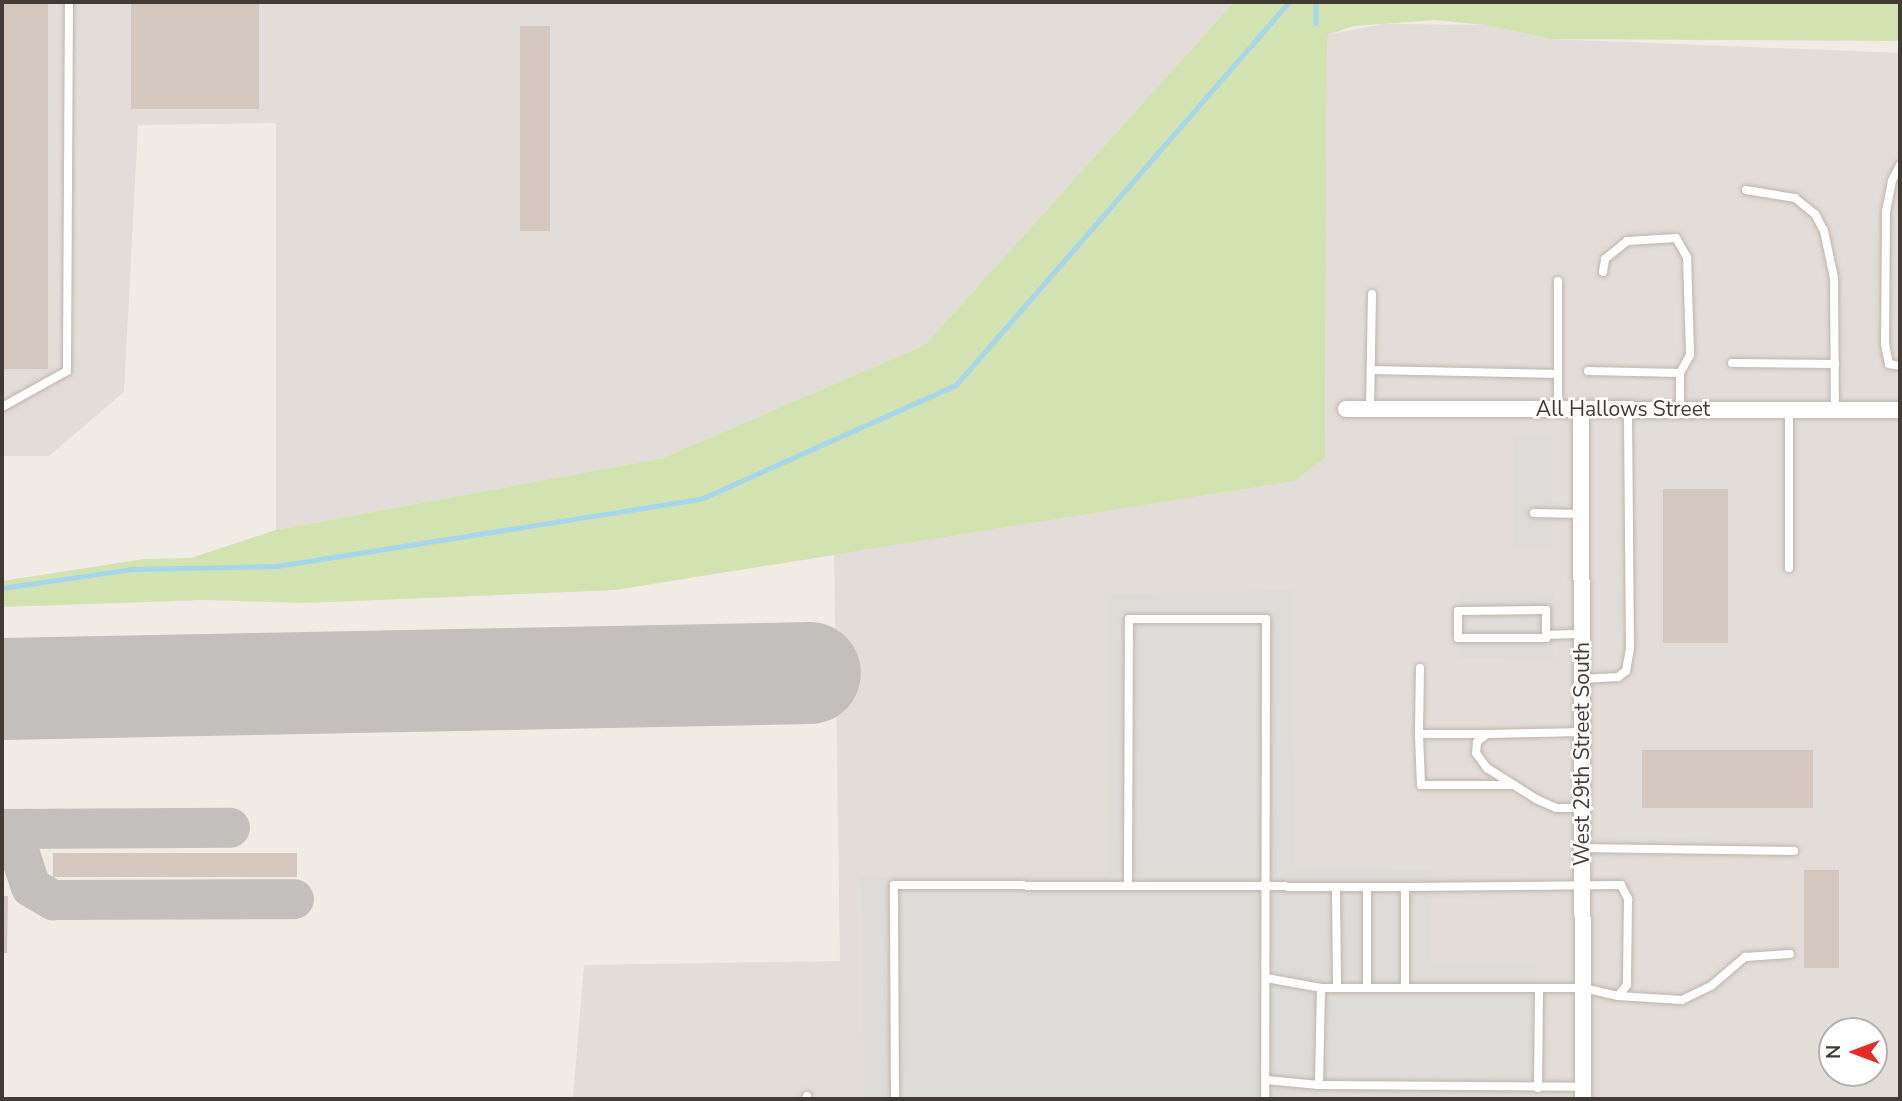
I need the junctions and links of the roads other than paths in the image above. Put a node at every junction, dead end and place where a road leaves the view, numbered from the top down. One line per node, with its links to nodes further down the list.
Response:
1 (69, 2): 14 (lane)
2 (1900, 165): 9 (lane)
3 (1746, 190): 8 (lane)
4 (1602, 272): 12 (lane)
5 (1558, 281): 13 (lane)
6 (1372, 294): 10 (lane)
7 (1732, 363): 8 (lane)
8 (1835, 364): 22 (lane)
9 (1900, 366)
10 (1371, 370): 13 (lane); 19 (lane)
11 (1588, 371): 12 (lane)
12 (1680, 373): 20 (lane)
13 (1558, 374): 15 (lane)
14 (2, 407)
15 (1558, 408): 16 (street, All Hallows Street); 19 (street, All Hallows Street)
16 (1581, 408): 17 (street, All Hallows Street); 25 (street, West 29th Street South)
17 (1628, 408): 20 (street, All Hallows Street); 30 (lane)
18 (1346, 409): 19 (street, All Hallows Street)
19 (1370, 409)
20 (1680, 409): 21 (street, All Hallows Street)
21 (1790, 409): 22 (street, All Hallows Street); 26 (lane)
22 (1835, 410): 23 (street, All Hallows Street)
23 (1900, 410)
24 (1534, 513): 25 (lane)
25 (1581, 514): 27 (street, West 29th Street South)
26 (1789, 568)
27 (1582, 634): 28 (lane); 30 (street, West 29th Street South)
28 (1546, 635): 28 (lane)
29 (1420, 668): 32 (lane)
30 (1582, 679): 31 (street, West 29th Street South)
31 (1582, 732): 33 (lane); 35 (street, West 29th Street South)
32 (1419, 734): 33 (lane); 34 (lane)
33 (1487, 734): 34 (lane)
34 (1514, 785): 35 (lane)
35 (1582, 808): 36 (street, West 29th Street South)
36 (1582, 848): 37 (lane); 38 (street, West 29th Street South)
37 (1794, 851)
38 (1582, 885): 43 (lane); 50 (street, West 29th Street South); 52 (lane)
39 (1128, 886): 40 (lane); 40 (lane); 57 (lane)
40 (1266, 886): 41 (lane); 45 (lane)
41 (1336, 887): 42 (lane); 46 (lane)
42 (1367, 887): 43 (lane); 47 (lane)
43 (1405, 887): 48 (lane)
44 (1790, 954): 52 (lane)
45 (1266, 978): 51 (lane); 53 (lane)
46 (1337, 988): 47 (lane); 51 (lane)
47 (1367, 988): 48 (lane)
48 (1405, 988): 49 (lane)
49 (1539, 988): 50 (lane); 55 (lane)
50 (1583, 988): 52 (lane); 56 (street, West 29th Street South)
51 (1321, 989): 54 (lane)
52 (1618, 996)
53 (1266, 1080): 54 (lane); 58 (lane)
54 (1319, 1085): 55 (lane)
55 (1538, 1088): 56 (lane)
56 (1583, 1093)
57 (895, 1099)
58 (1265, 1099)

